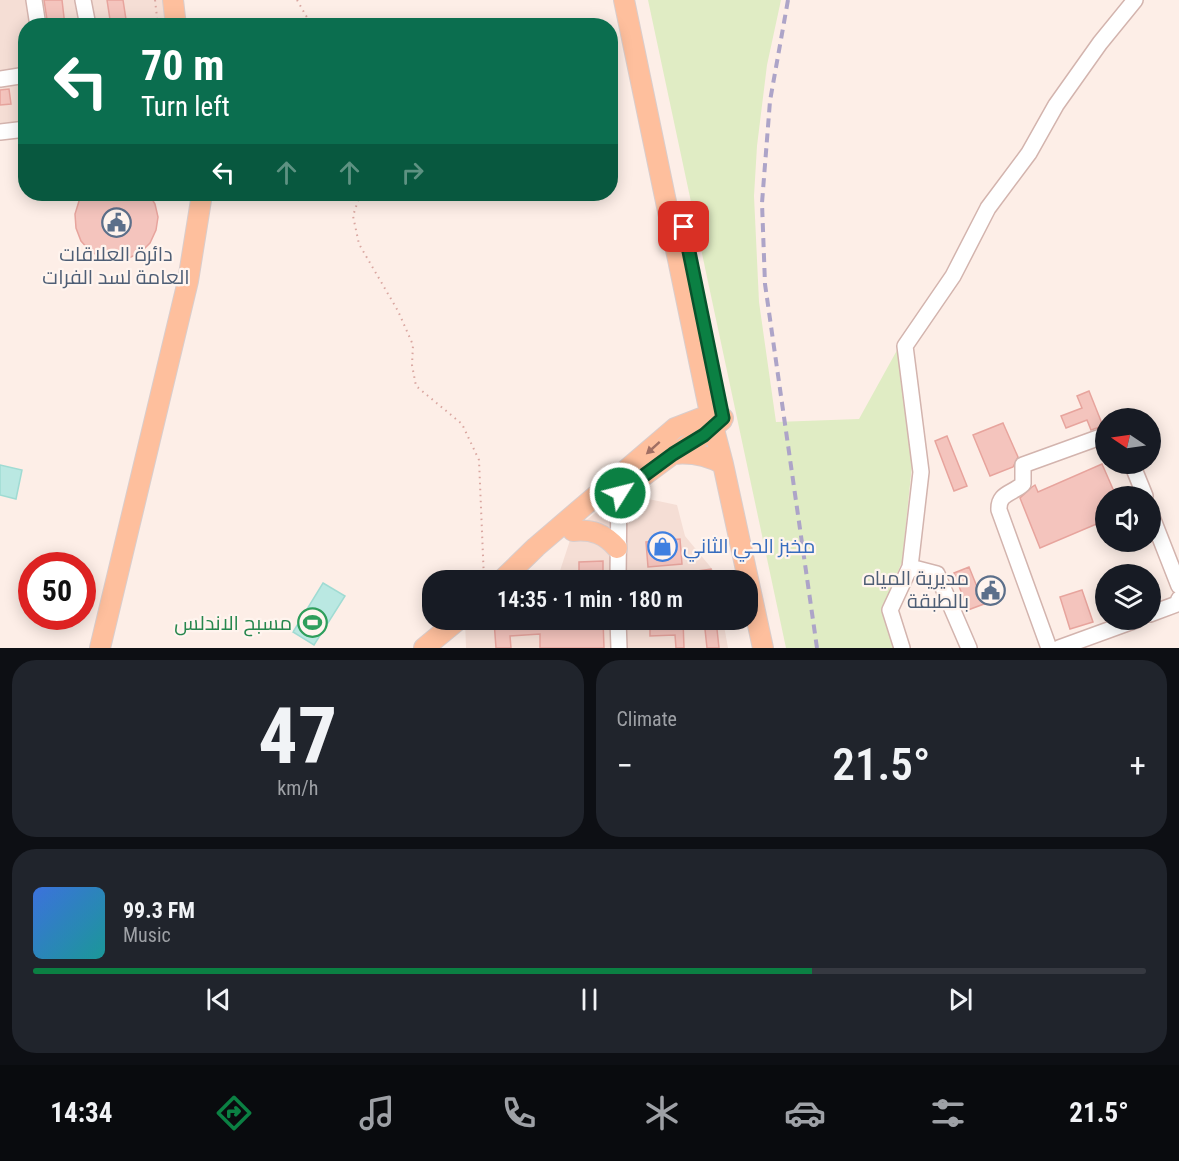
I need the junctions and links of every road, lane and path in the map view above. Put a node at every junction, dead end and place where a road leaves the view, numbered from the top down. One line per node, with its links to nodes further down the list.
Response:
1 (34, 0): 9 (street)
2 (84, 0): 10 (street)
3 (155, 0): 11 (path)
4 (173, 0): 12 (main road)
5 (297, 0): 13 (path)
6 (624, 0): 20 (main road)
7 (637, 0): 21 (main road)
8 (1136, 0): 30 (street)
9 (37, 18)
10 (87, 18)
11 (157, 18)
12 (175, 18)
13 (307, 18)
14 (18, 76): 15 (street)
15 (0, 79)
16 (18, 130): 17 (street)
17 (0, 132)
18 (201, 201): 41 (main road)
19 (358, 201): 31 (path)
20 (704, 384): 21 (main road); 22 (main road)
21 (716, 421): 22 (main road); 24 (main road); 25 (main road); 45 (main road)
22 (675, 428): 26 (main road, one-way to 26)
23 (1095, 439): 48 (street)
24 (673, 454): 25 (main road); 26 (main road)
25 (723, 464): 44 (main road)
26 (618, 487): 27 (main road); 29 (street); 32 (main road)
27 (573, 531): 29 (main road); 33 (main road)
28 (1161, 540): 35 (street)
29 (617, 548): 34 (street)
30 (910, 567): 46 (street); 47 (street)
31 (484, 570)
32 (514, 570)
33 (518, 570)
34 (618, 570)
35 (1179, 586)
36 (1179, 598): 37 (street)
37 (1161, 610)
38 (446, 630): 42 (main road)
39 (618, 630): 43 (street)
40 (1108, 630): 49 (street)
41 (100, 648)
42 (424, 648)
43 (619, 648)
44 (763, 648)
45 (774, 648)
46 (902, 648)
47 (969, 648)
48 (1049, 648)
49 (1059, 648)

